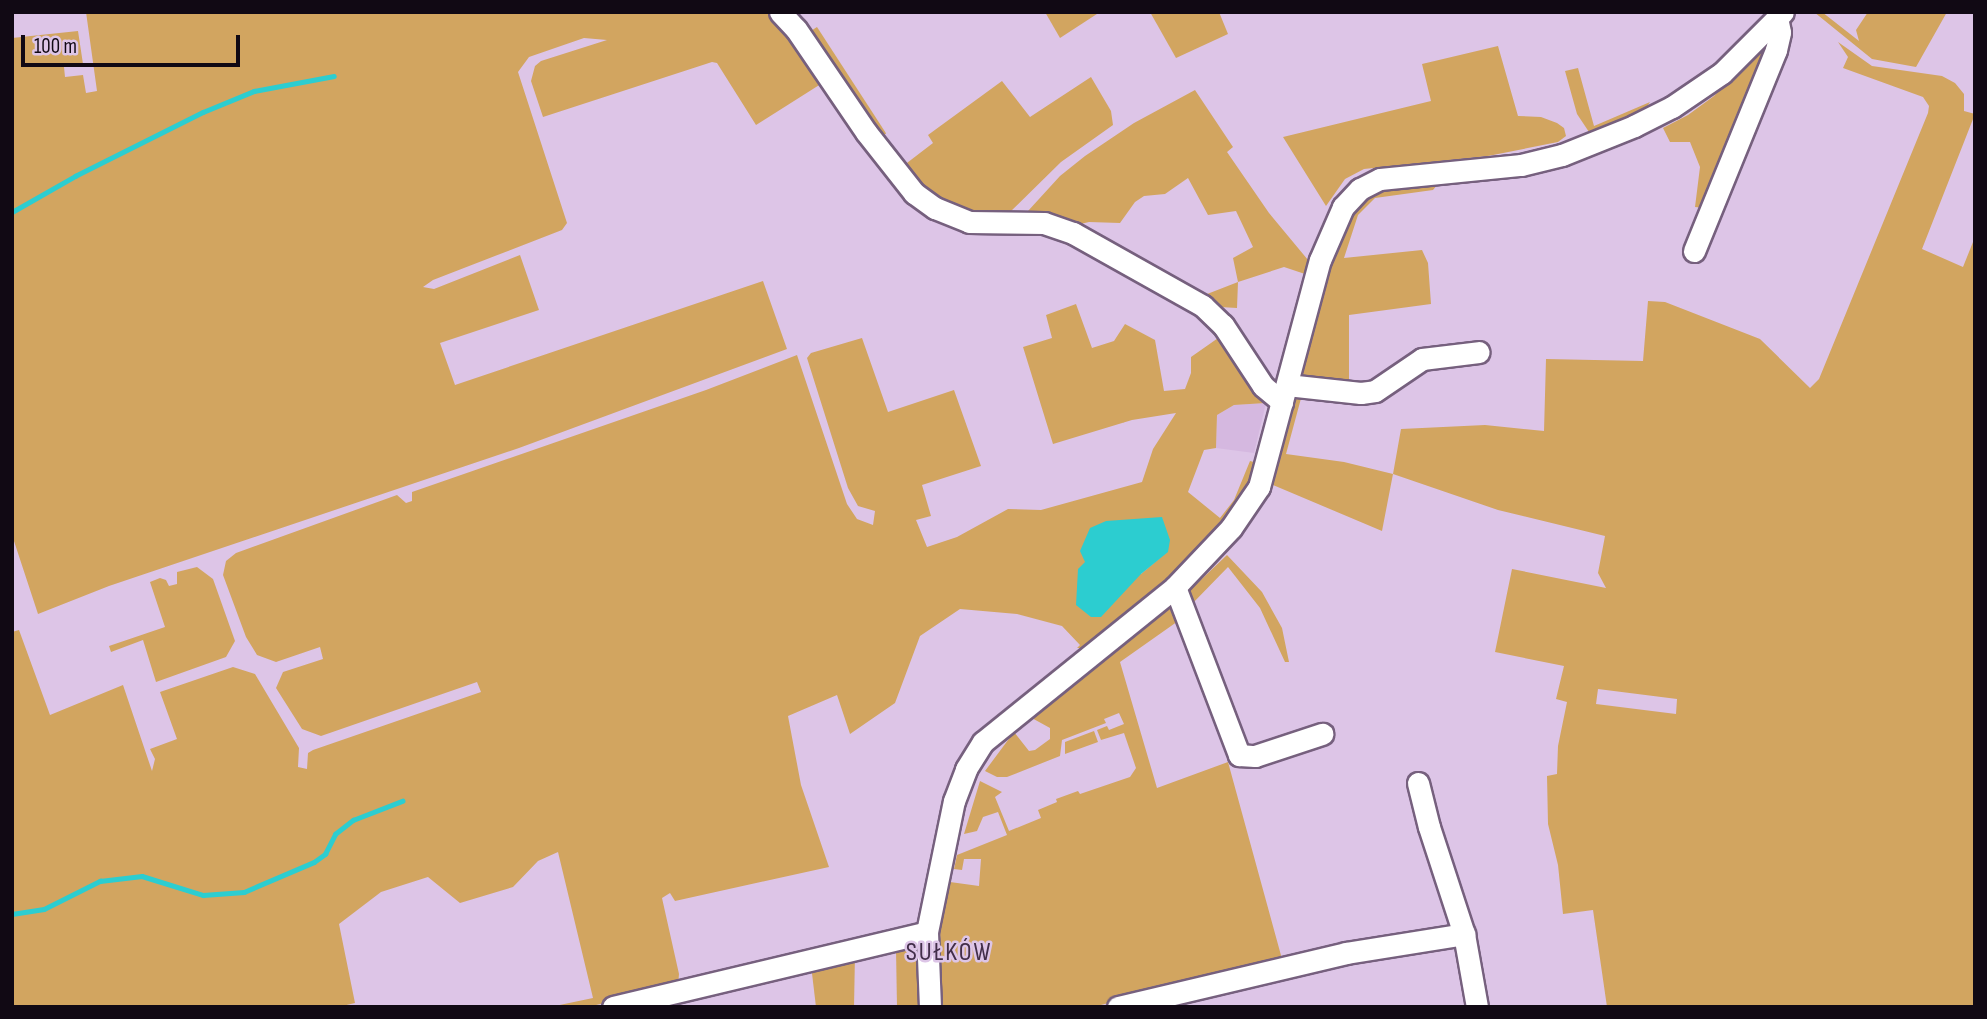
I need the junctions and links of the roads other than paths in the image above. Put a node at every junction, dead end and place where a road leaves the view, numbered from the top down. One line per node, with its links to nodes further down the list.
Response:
1 (780, 12): 5 (street)
2 (1780, 15): 3 (street); 5 (street)
3 (1694, 251)
4 (1479, 352): 5 (street)
5 (1285, 393): 6 (street)
6 (1175, 587): 7 (street); 9 (street)
7 (1322, 734)
8 (1418, 783): 10 (street)
9 (927, 932): 11 (street); 12 (street)
10 (1464, 934): 13 (street); 14 (street)
11 (612, 1007)
12 (930, 1007)
13 (1118, 1007)
14 (1477, 1007)

